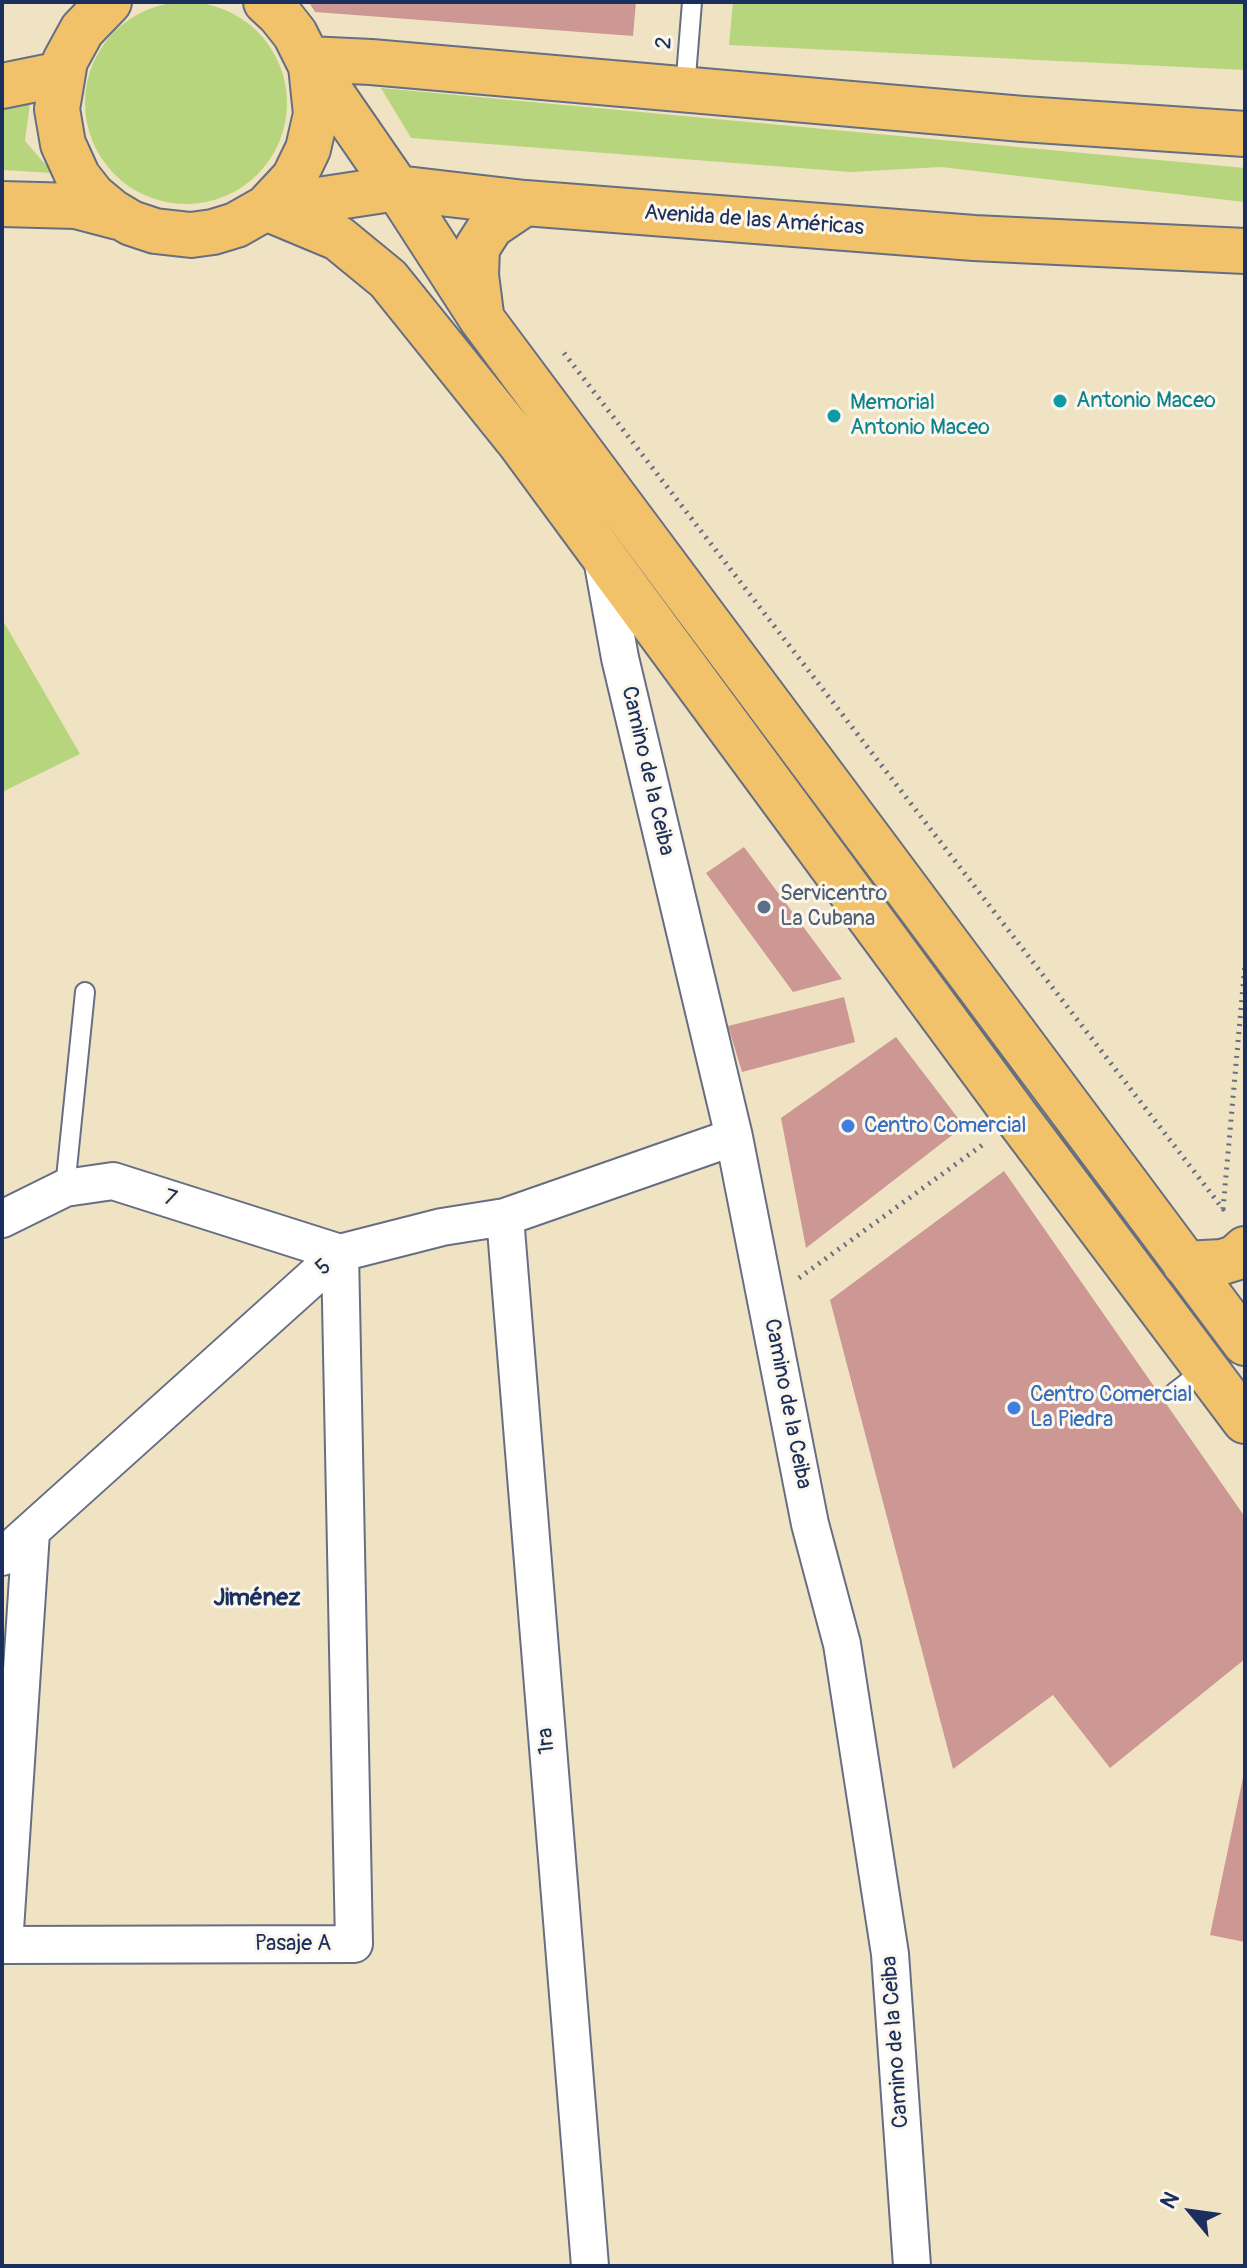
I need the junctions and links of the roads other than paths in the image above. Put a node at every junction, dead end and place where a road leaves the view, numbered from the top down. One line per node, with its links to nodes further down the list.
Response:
1 (266, 2): 4 (main road)
2 (692, 2): 7 (lane, 2)
3 (97, 8): 5 (main road)
4 (308, 59): 7 (main road); 9 (main road); 12 (main road)
5 (61, 74): 6 (main road); 13 (main road)
6 (2, 86)
7 (685, 89): 8 (main road)
8 (1245, 134)
9 (397, 188): 10 (main road, Avenida de las Américas); 12 (main road, Avenida de las Américas); 15 (main road)
10 (525, 203): 14 (main road, Avenida de las Américas); 15 (main road)
11 (2, 204): 13 (main road)
12 (266, 208): 13 (main road); 16 (main road)
13 (123, 218)
14 (1245, 251)
15 (481, 318): 24 (main road)
16 (601, 552): 18 (street, Camino de la Ceiba); 26 (main road)
17 (85, 992): 19 (lane)
18 (734, 1137): 20 (street, 5); 30 (street, Camino de la Ceiba)
19 (65, 1188): 21 (street, 7); 23 (street, 7)
20 (505, 1217): 23 (street, 5); 29 (street, 1ra)
21 (2, 1219)
22 (1245, 1249): 24 (main road)
23 (340, 1253): 27 (street, 5); 27 (street, Pasaje A)
24 (1185, 1264): 25 (main road)
25 (1245, 1343)
26 (1245, 1421)
27 (31, 1532): 28 (street, 5)
28 (2, 1557)
29 (590, 2266)
30 (912, 2266)

